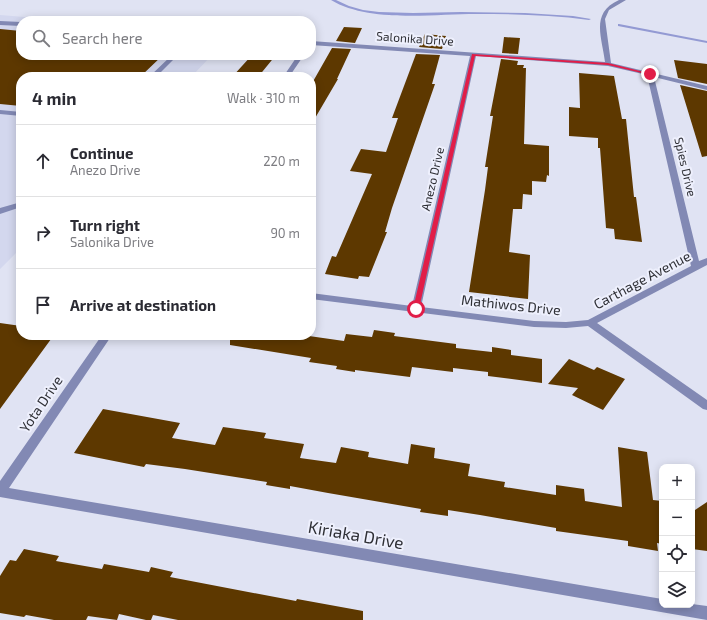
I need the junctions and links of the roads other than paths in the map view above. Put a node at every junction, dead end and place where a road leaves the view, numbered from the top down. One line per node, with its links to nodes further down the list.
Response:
1 (623, 0): 8 (street)
2 (0, 23): 3 (street)
3 (16, 24)
4 (316, 43): 5 (street, Salonika Drive)
5 (473, 54): 8 (street, Salonika Drive); 20 (street, Anezo Drive)
6 (171, 60): 9 (street)
7 (298, 60): 10 (street)
8 (608, 64): 11 (street, Salonika Drive)
9 (157, 72)
10 (289, 72)
11 (650, 74): 12 (street, Salonika Drive); 18 (street, Spies Drive)
12 (707, 88)
13 (0, 112): 14 (street)
14 (16, 114)
15 (16, 206): 16 (street)
16 (0, 211)
17 (707, 261): 18 (street, Carthage Avenue)
18 (696, 266): 21 (street, Carthage Avenue)
19 (316, 297): 20 (street, Mathiwos Drive)
20 (416, 309): 21 (street, Mathiwos Drive)
21 (590, 323): 23 (street)
22 (104, 340): 24 (street, Yota Drive)
23 (707, 406)
24 (0, 491): 25 (street, Kiriaka Drive)
25 (707, 613)

